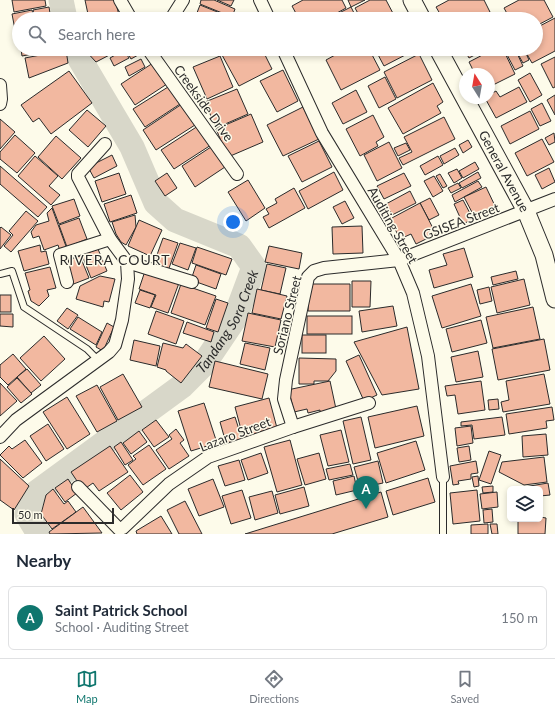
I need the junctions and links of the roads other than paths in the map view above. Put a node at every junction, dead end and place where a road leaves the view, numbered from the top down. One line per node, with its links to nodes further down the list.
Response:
1 (120, 0): 5 (street)
2 (183, 0): 6 (street)
3 (260, 0): 7 (street)
4 (412, 0): 8 (street)
5 (127, 12)
6 (175, 12)
7 (266, 12)
8 (418, 12)
9 (154, 56): 15 (street, Creekside Drive)
10 (286, 56): 19 (street, Auditing Street)
11 (442, 56): 17 (street, General Avenue)
12 (0, 85): 13 (street)
13 (0, 104)
14 (104, 144): 18 (street)
15 (238, 174)
16 (555, 199): 17 (street, GSISEA Street)
17 (526, 211): 19 (street, GSISEA Street); 24 (street, General Avenue)
18 (110, 239): 20 (street); 22 (street)
19 (399, 260): 27 (street, Soriano Street); 29 (street, Auditing Street)
20 (127, 262): 23 (street); 25 (street)
21 (0, 274): 25 (lane)
22 (67, 282)
23 (192, 282)
24 (555, 299)
25 (98, 360): 28 (street)
26 (369, 403): 27 (street, Lazaro Street)
27 (293, 427): 30 (street, Lazaro Street)
28 (0, 437)
29 (443, 477): 31 (lane)
30 (78, 487)
31 (443, 534)

